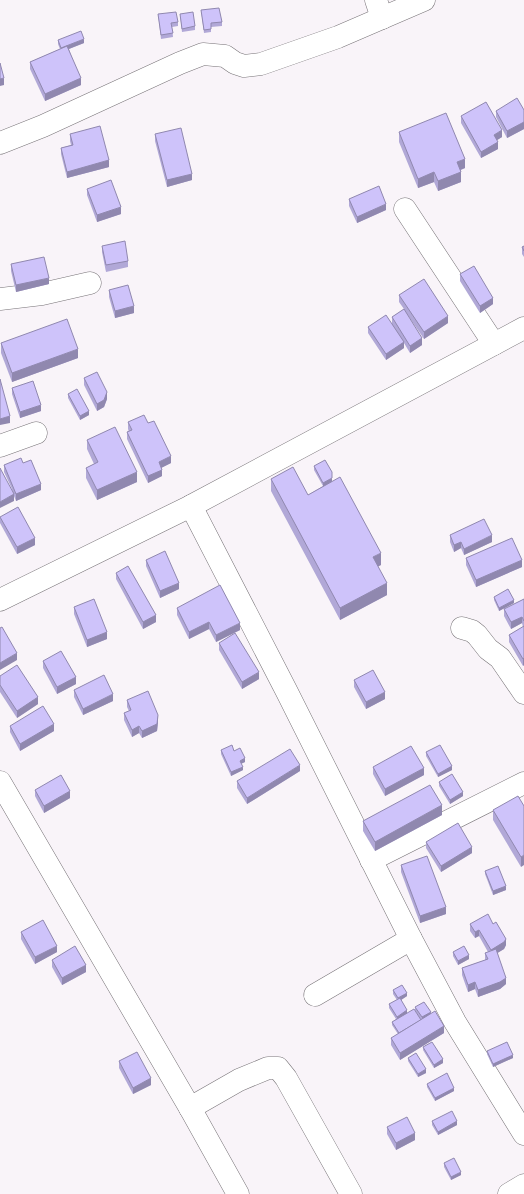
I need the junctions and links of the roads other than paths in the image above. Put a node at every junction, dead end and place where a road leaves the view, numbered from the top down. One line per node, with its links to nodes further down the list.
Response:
1 (424, 0): 2 (street)
2 (379, 9): 3 (street)
3 (0, 143)
4 (405, 209): 8 (street)
5 (90, 283): 6 (street)
6 (0, 299)
7 (524, 328): 8 (street)
8 (494, 344): 11 (street)
9 (36, 433): 10 (street)
10 (0, 446)
11 (191, 506): 12 (street); 17 (street)
12 (0, 600)
13 (462, 628): 14 (street)
14 (524, 693)
15 (0, 782): 20 (street)
16 (524, 783): 17 (street)
17 (371, 860): 18 (street)
18 (411, 939): 19 (street); 21 (street)
19 (315, 995)
20 (190, 1108): 23 (street); 24 (street)
21 (524, 1134)
22 (524, 1185): 25 (street)
23 (238, 1194)
24 (351, 1194)
25 (509, 1194)

